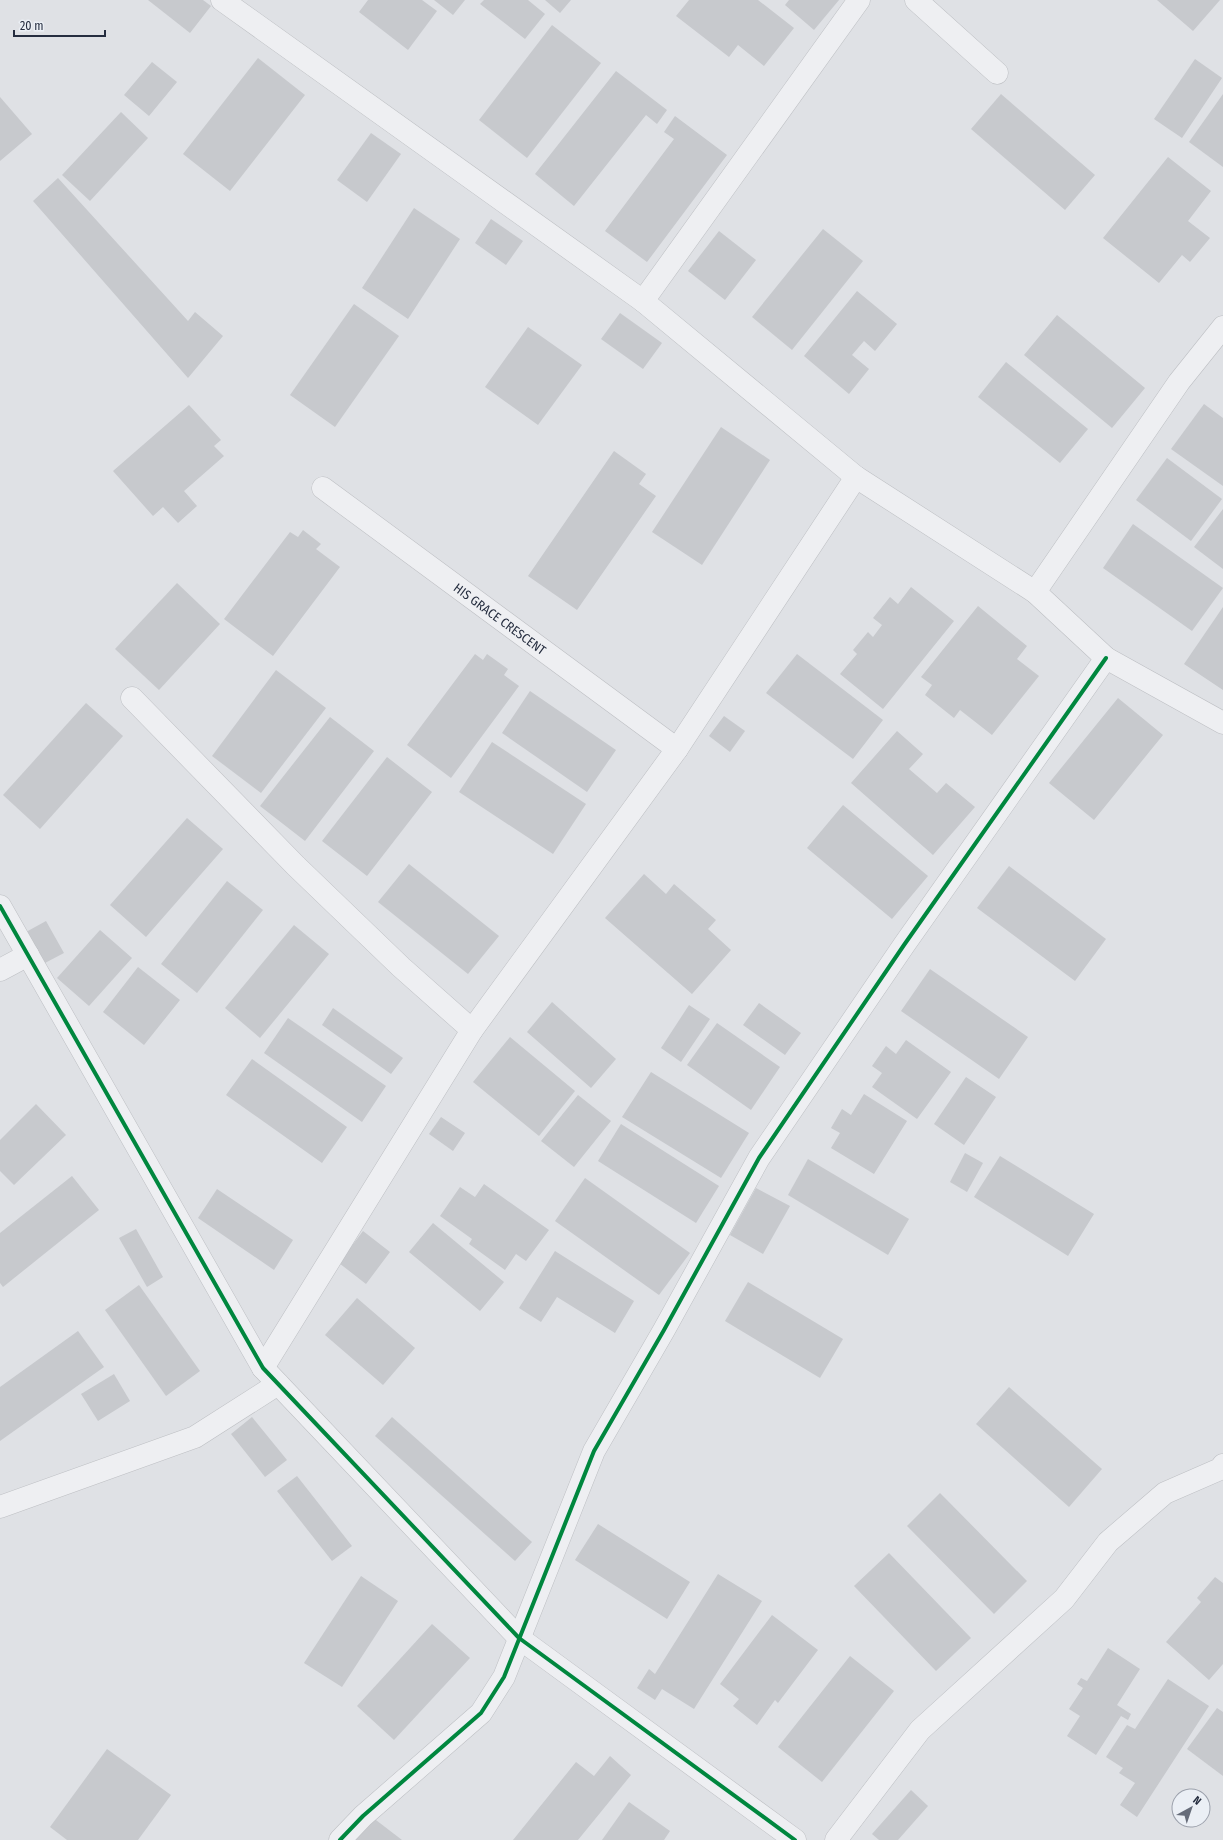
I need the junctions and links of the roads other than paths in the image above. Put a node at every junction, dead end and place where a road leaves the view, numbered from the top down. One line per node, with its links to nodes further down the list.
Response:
1 (222, 0): 5 (street)
2 (859, 0): 5 (street)
3 (916, 0): 4 (street)
4 (997, 73)
5 (643, 301): 7 (street)
6 (1223, 326): 9 (street)
7 (856, 477): 9 (street); 13 (street)
8 (323, 488): 13 (street, HIS GRACE CRESCENT)
9 (1035, 592): 10 (street)
10 (1106, 658): 12 (street); 22 (street)
11 (132, 698): 17 (street)
12 (1223, 723)
13 (677, 749): 17 (street)
14 (0, 906): 15 (street)
15 (28, 955): 16 (street); 18 (street)
16 (0, 970)
17 (472, 1030): 18 (street)
18 (263, 1368): 19 (street)
19 (278, 1384): 21 (street); 22 (street)
20 (1222, 1468): 25 (street)
21 (0, 1507)
22 (519, 1638): 23 (street); 24 (street)
23 (340, 1840)
24 (795, 1840)
25 (836, 1840)

